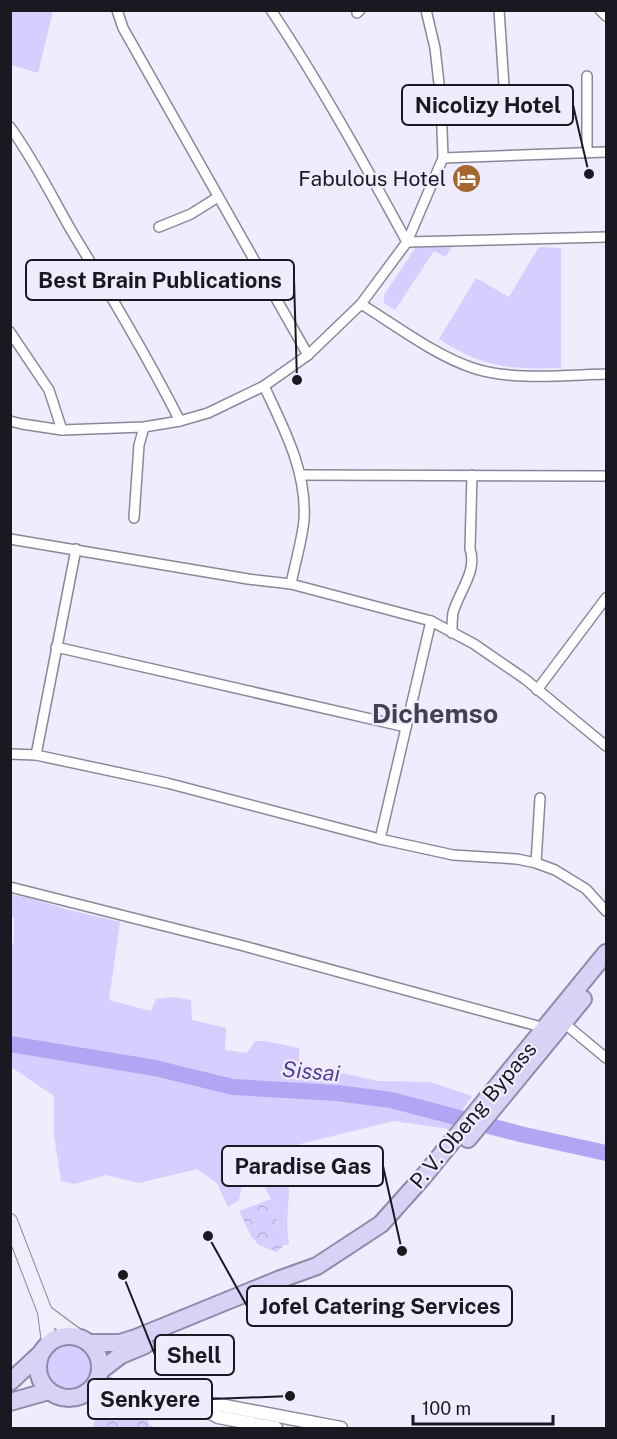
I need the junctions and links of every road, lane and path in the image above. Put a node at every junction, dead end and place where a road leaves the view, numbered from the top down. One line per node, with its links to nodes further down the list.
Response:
1 (117, 10): 13 (street)
2 (271, 10): 16 (street)
3 (426, 10): 12 (street)
4 (499, 10): 8 (street)
5 (600, 10): 6 (street)
6 (606, 16)
7 (587, 76): 10 (street)
8 (506, 117)
9 (10, 127): 23 (street)
10 (587, 152): 11 (street); 12 (street)
11 (606, 152)
12 (443, 158): 16 (street)
13 (218, 197): 14 (street); 19 (street)
14 (159, 227)
15 (606, 237): 16 (street)
16 (407, 242): 17 (street)
17 (362, 304): 19 (street); 20 (street)
18 (10, 332): 25 (street)
19 (308, 354): 21 (street)
20 (606, 374)
21 (264, 386): 23 (street); 26 (street)
22 (10, 421): 25 (street)
23 (180, 421): 24 (street)
24 (144, 427): 25 (street); 29 (street)
25 (62, 430)
26 (300, 475): 27 (street); 32 (street)
27 (472, 475): 28 (street); 35 (street)
28 (606, 476)
29 (134, 519)
30 (10, 539): 31 (street)
31 (76, 549): 32 (street); 36 (street)
32 (291, 584): 34 (street)
33 (606, 600): 37 (street)
34 (431, 621): 35 (street); 38 (street)
35 (452, 633): 37 (street)
36 (56, 647): 38 (street); 41 (street)
37 (537, 690): 39 (street)
38 (406, 727): 43 (street)
39 (606, 746)
40 (10, 754): 41 (street)
41 (36, 755): 43 (street)
42 (540, 798): 44 (street)
43 (380, 839): 44 (street)
44 (536, 863): 46 (street)
45 (10, 887): 50 (street)
46 (606, 911)
47 (606, 953): 50 (highway, P. V. Obeng Bypass)
48 (606, 969): 49 (highway, P. V. Obeng Bypass)
49 (564, 1023): 51 (street); 52 (highway, P. V. Obeng Bypass)
50 (545, 1028): 52 (highway, P. V. Obeng Bypass)
51 (606, 1058)
52 (475, 1121): 55 (highway, P. V. Obeng Bypass); 57 (highway, P. V. Obeng Bypass)
53 (10, 1221): 54 (main road)
54 (45, 1312): 55 (main road); 56 (main road)
55 (85, 1341): 56 (highway); 57 (highway)
56 (44, 1348): 58 (highway); 59 (highway)
57 (98, 1377): 59 (highway); 61 (street)
58 (10, 1382)
59 (49, 1391): 60 (highway)
60 (10, 1402)
61 (192, 1402): 62 (street); 63 (street)
62 (276, 1428)
63 (341, 1428)

